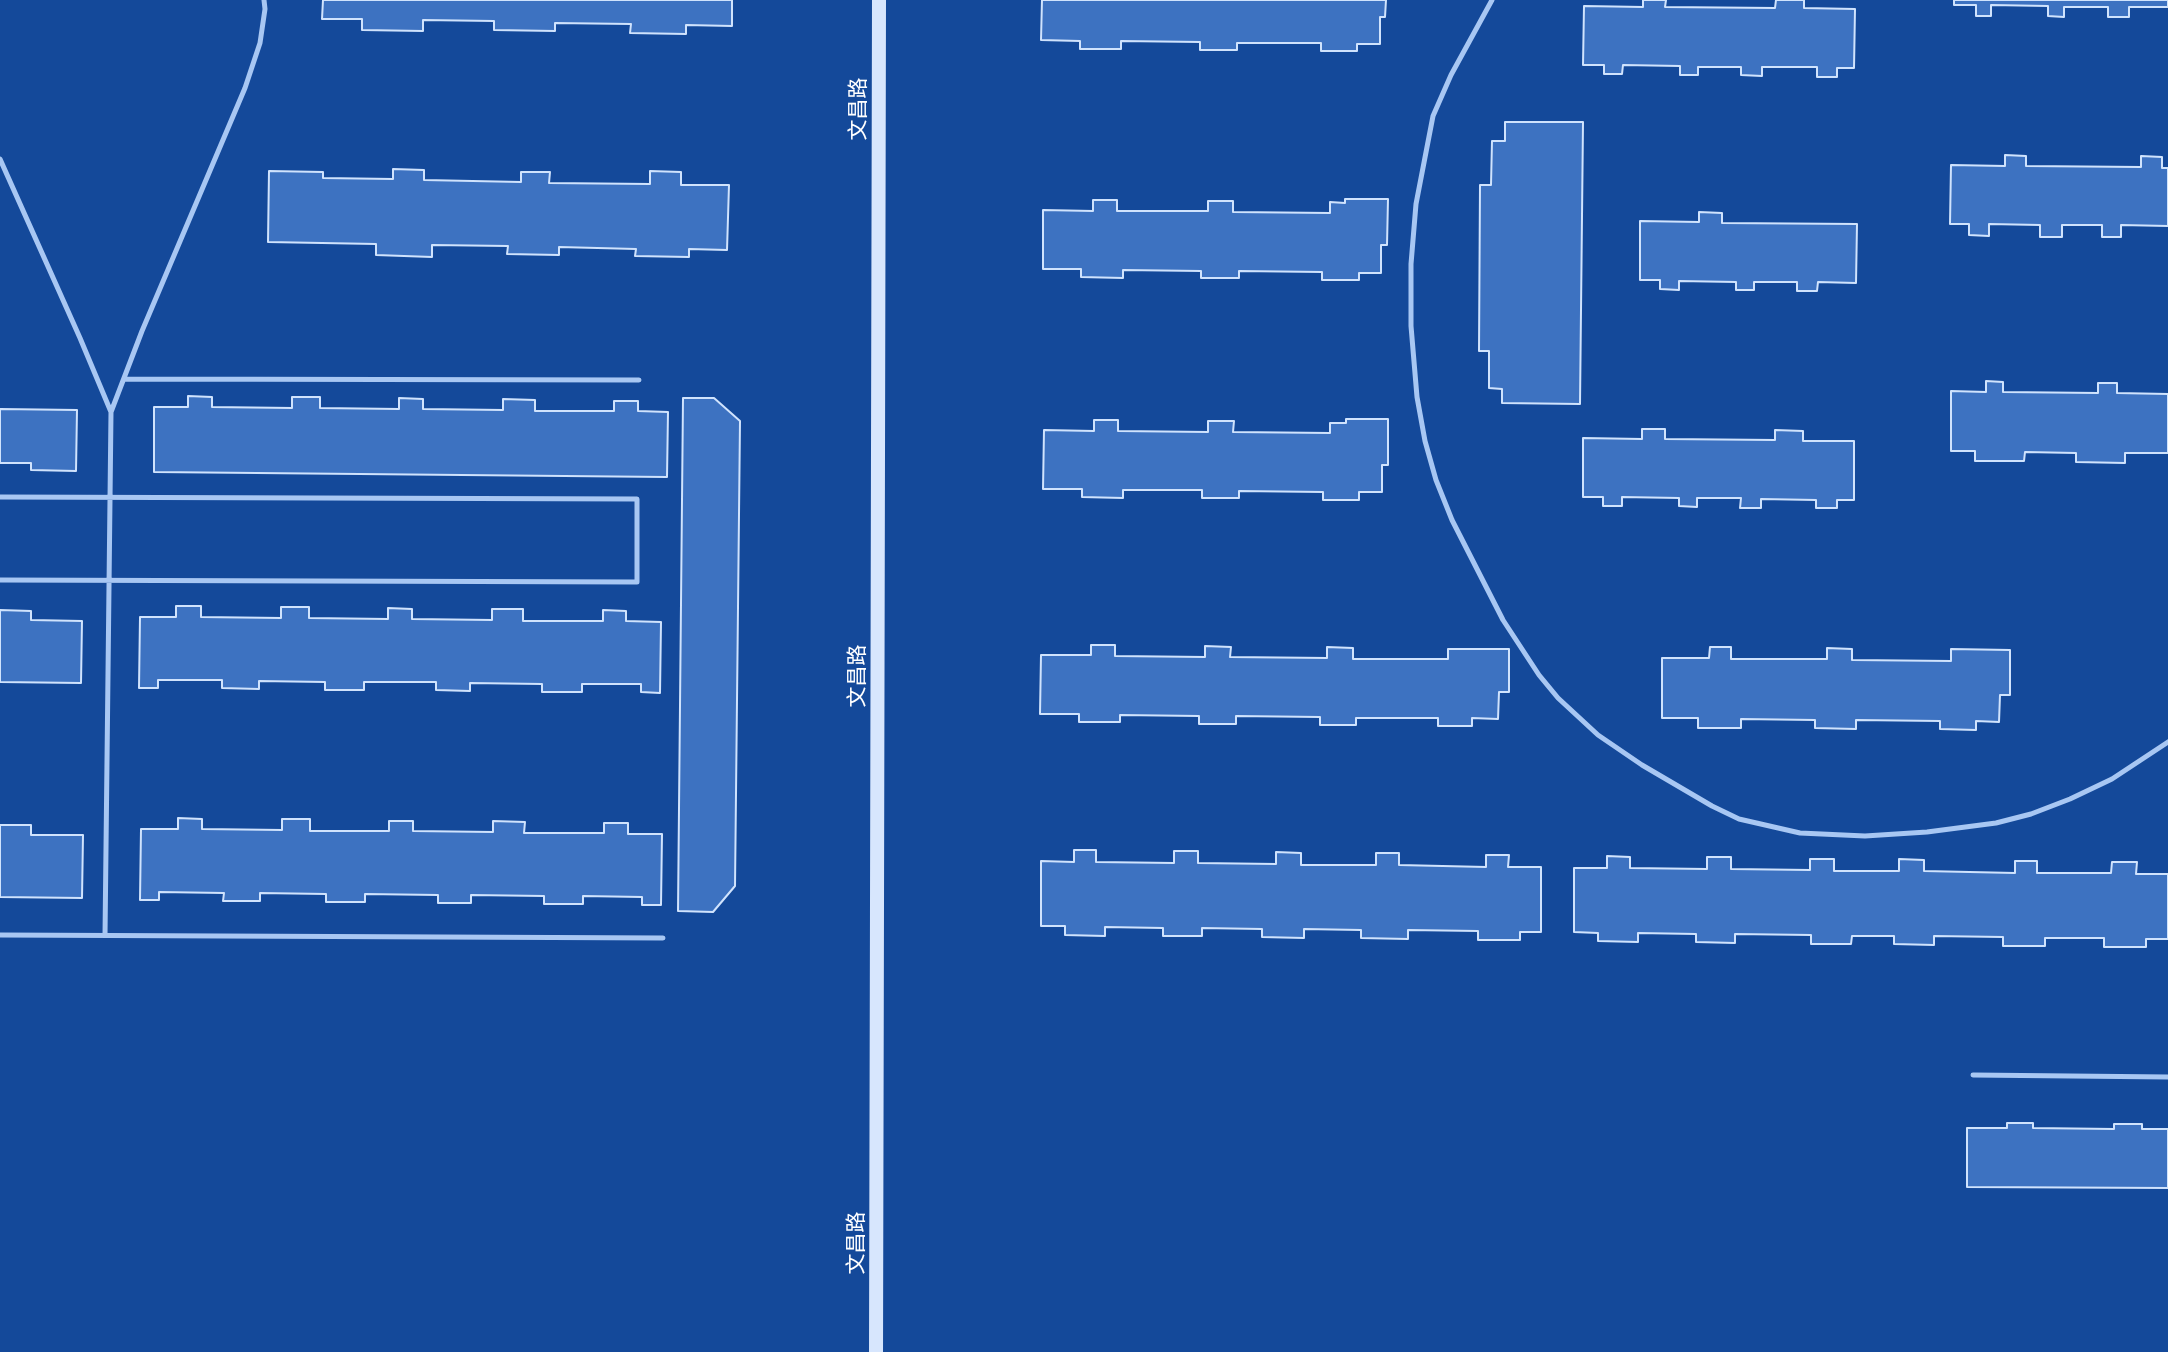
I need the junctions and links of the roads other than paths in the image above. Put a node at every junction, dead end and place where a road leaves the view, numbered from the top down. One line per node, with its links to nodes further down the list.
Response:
1 (264, 0): 5 (lane)
2 (880, 0): 18 (street, 文昌路)
3 (1492, 0): 12 (lane)
4 (0, 159): 7 (lane)
5 (124, 379): 6 (lane); 7 (lane)
6 (639, 380)
7 (111, 412): 9 (lane)
8 (0, 497): 9 (lane)
9 (110, 497): 11 (lane); 11 (lane)
10 (0, 580): 11 (lane)
11 (108, 580): 14 (lane)
12 (2168, 742)
13 (0, 934): 14 (lane)
14 (105, 935): 15 (lane)
15 (663, 938)
16 (1973, 1075): 17 (lane)
17 (2168, 1077)
18 (876, 1352)

